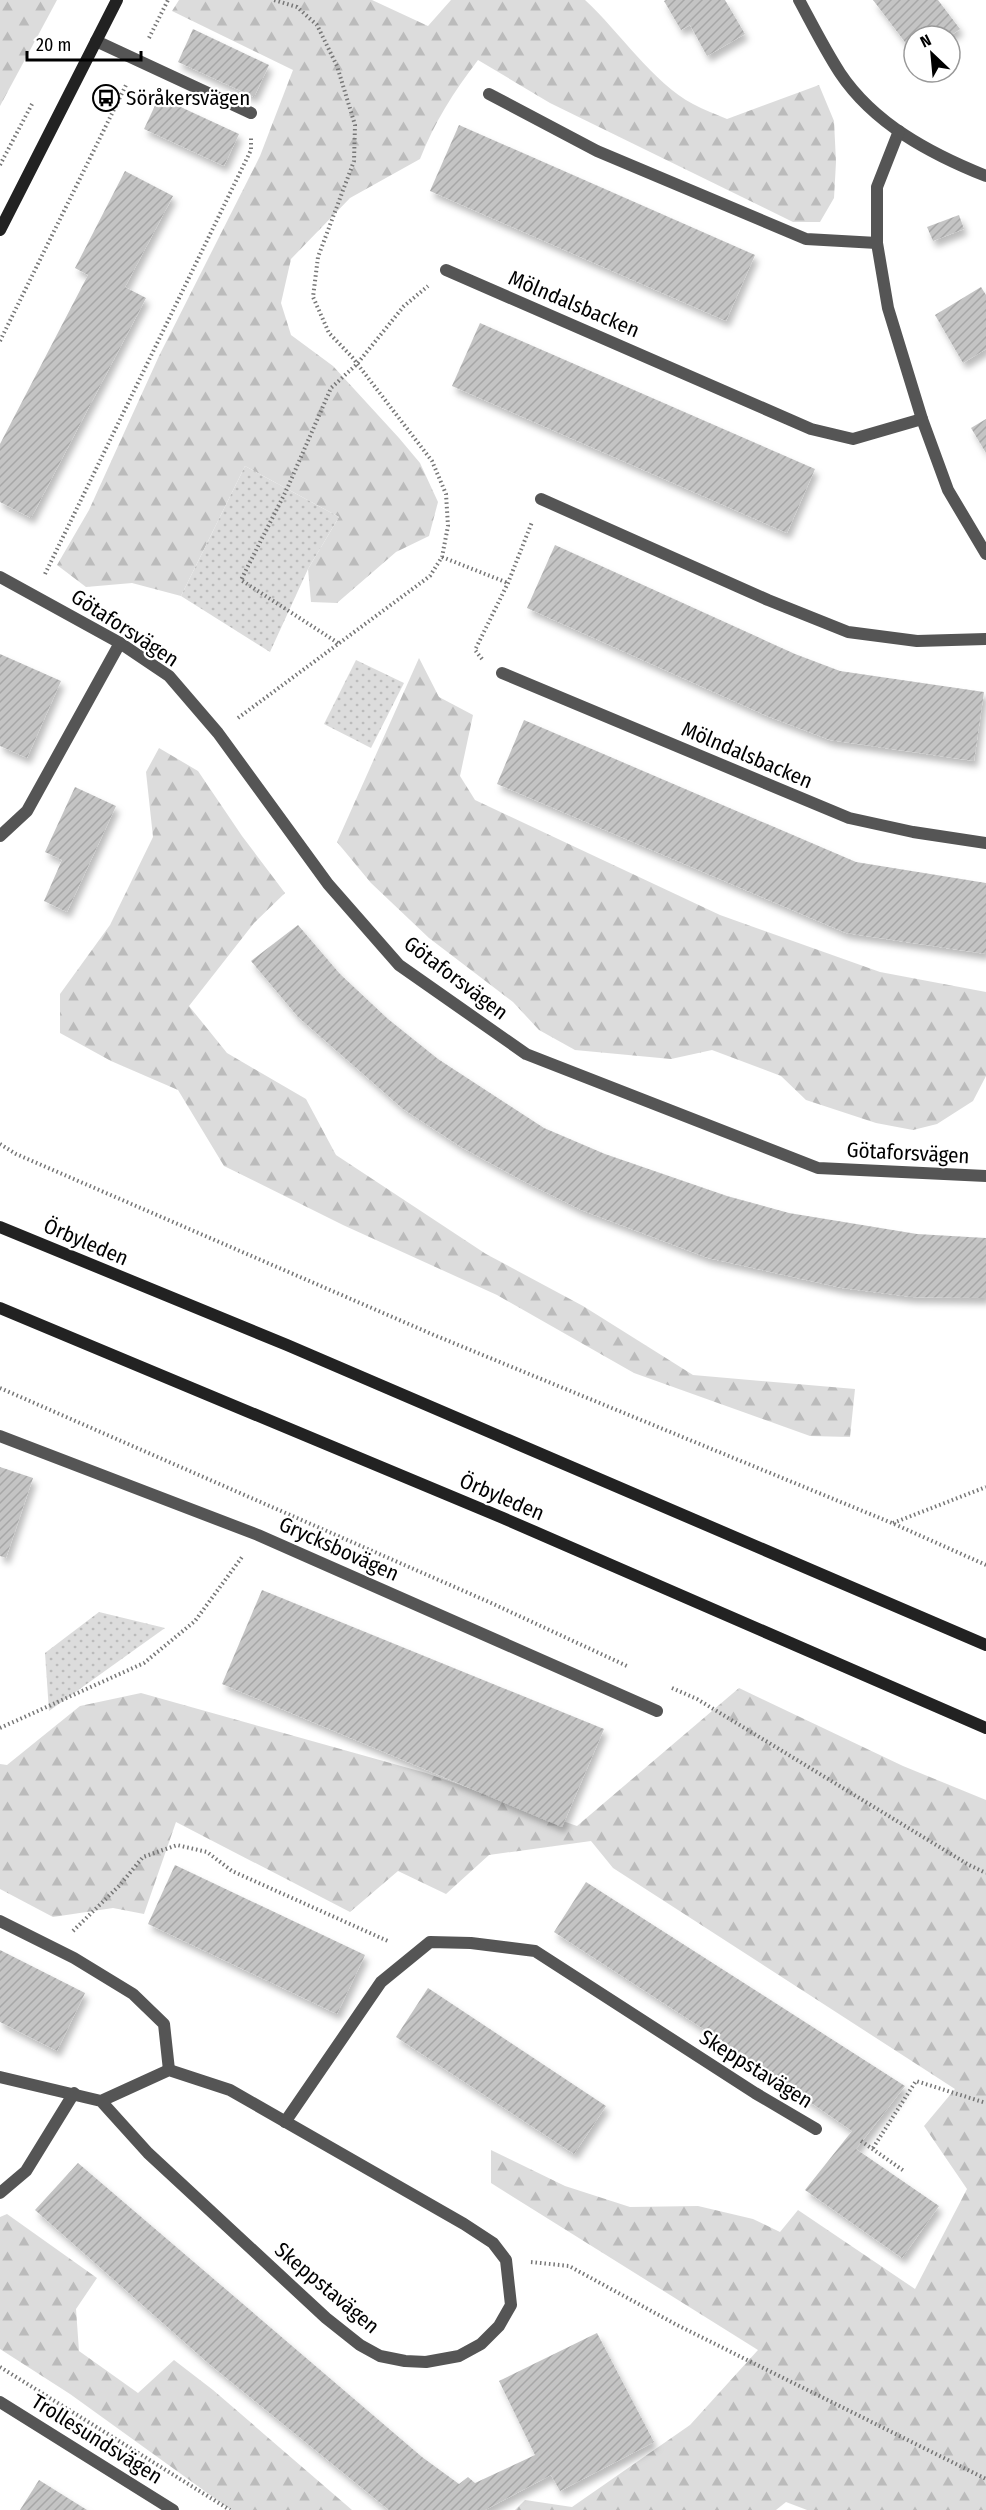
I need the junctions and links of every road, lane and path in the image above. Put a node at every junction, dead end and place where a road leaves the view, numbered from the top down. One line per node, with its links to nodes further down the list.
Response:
1 (117, 0): 5 (main road)
2 (168, 0): 6 (path)
3 (274, 0): 16 (path)
4 (799, 0): 9 (street)
5 (96, 41): 6 (street); 11 (main road)
6 (138, 60): 8 (street); 15 (path)
7 (489, 94): 12 (street)
8 (251, 112): 23 (path)
9 (899, 131): 10 (street); 12 (street)
10 (986, 176)
11 (0, 230)
12 (877, 243): 17 (street)
13 (446, 270): 17 (street, Mölndalsbacken)
14 (404, 306): 16 (path)
15 (0, 340)
16 (357, 364): 20 (path); 26 (path)
17 (922, 419): 19 (street)
18 (541, 499): 22 (path); 24 (street)
19 (986, 555)
20 (442, 558): 22 (path); 26 (path)
21 (0, 577): 23 (street, Götaforsvägen)
22 (508, 583): 27 (path)
23 (35, 595): 25 (street, Götaforsvägen)
24 (986, 639)
25 (120, 643): 28 (street, Götaforsvägen); 29 (street)
26 (338, 643): 28 (path)
27 (502, 673): 30 (street, Mölndalsbacken)
28 (219, 733): 32 (street, Götaforsvägen)
29 (0, 836)
30 (986, 843)
31 (0, 1144): 37 (path)
32 (986, 1176)
33 (0, 1227): 40 (main road, Örbyleden)
34 (0, 1308): 43 (main road, Örbyleden)
35 (0, 1436): 38 (street, Grycksbovägen)
36 (986, 1487): 37 (path)
37 (892, 1523): 39 (path)
38 (258, 1534): 41 (street, Grycksbovägen); 42 (path)
39 (986, 1565)
40 (986, 1645)
41 (657, 1711)
42 (0, 1728)
43 (986, 1728)
44 (969, 1865): 45 (path)
45 (986, 1873)
46 (0, 1921): 47 (street)
47 (56, 1949): 48 (path); 49 (street)
48 (416, 1953): 54 (street, Skeppstavägen); 55 (street, Skeppstavägen)
49 (169, 2070): 52 (street); 54 (street)
50 (0, 2078): 51 (street)
51 (74, 2093): 52 (street); 59 (street)
52 (101, 2101): 60 (street, Skeppstavägen)
53 (986, 2103): 57 (path)
54 (285, 2122): 60 (street)
55 (816, 2130)
56 (861, 2141): 57 (path)
57 (873, 2148): 58 (path)
58 (904, 2171)
59 (0, 2193)
60 (506, 2260): 63 (path)
61 (0, 2367): 65 (path)
62 (0, 2402): 64 (street, Trollesundsvägen)
63 (986, 2479)
64 (174, 2510)
65 (230, 2510)

